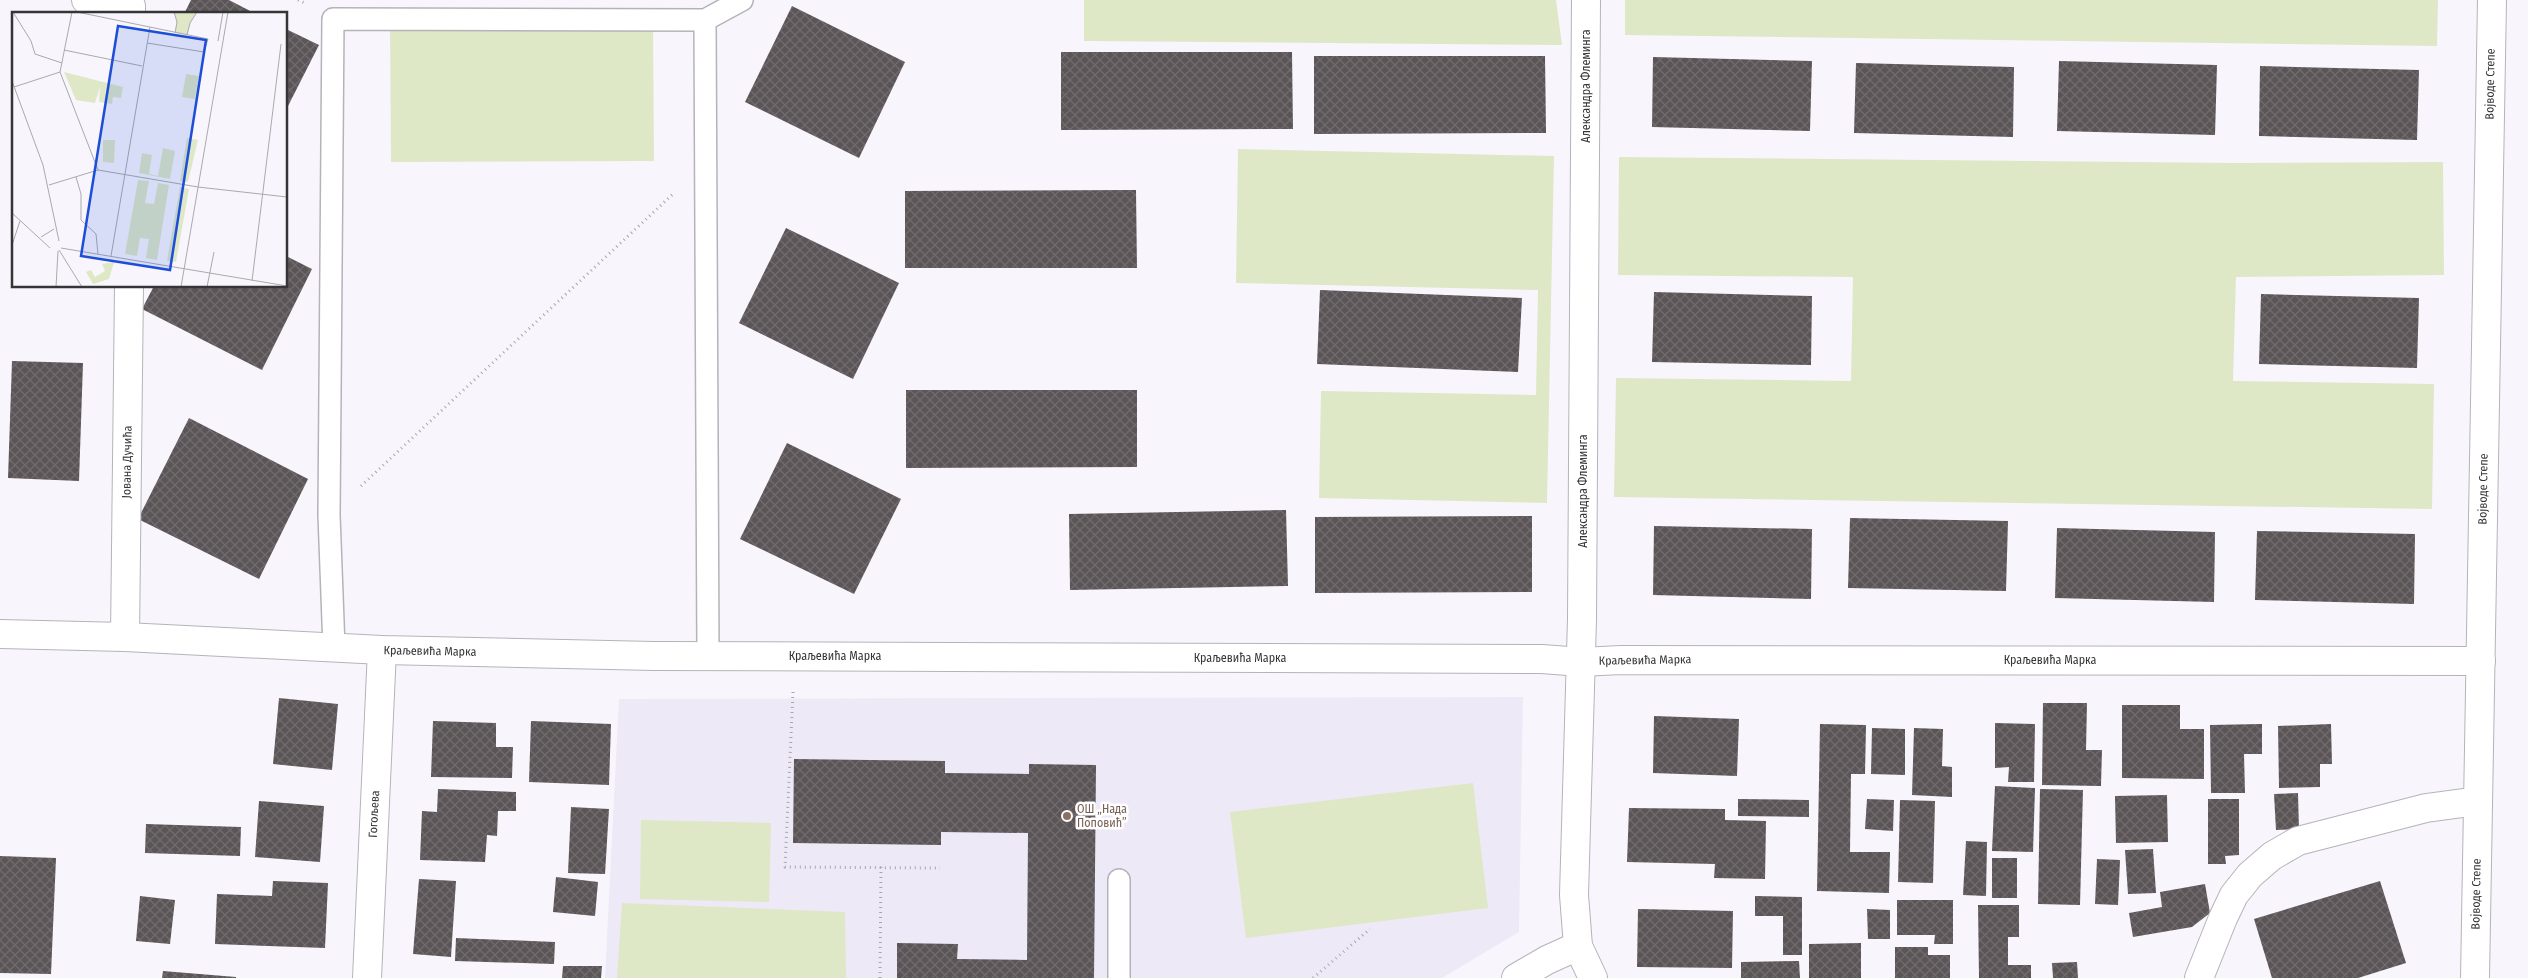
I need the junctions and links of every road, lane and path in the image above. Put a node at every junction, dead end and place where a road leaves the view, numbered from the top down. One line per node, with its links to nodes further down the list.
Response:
1 (86, 0): 5 (street)
2 (742, 0): 6 (lane)
3 (1586, 0): 17 (street, Александра Флеминга)
4 (2492, 0): 16 (street, Војводе Степе)
5 (131, 12)
6 (705, 20): 7 (lane); 9 (lane)
7 (706, 162): 9 (path); 14 (lane)
8 (129, 288): 11 (street, Јована Дучића)
9 (329, 515): 12 (lane)
10 (0, 634): 11 (street, Краљевића Марка)
11 (125, 637): 12 (street, Краљевића Марка)
12 (334, 648): 13 (street, Краљевића Марка)
13 (382, 650): 14 (street, Краљевића Марка); 24 (street, Гогољева)
14 (708, 656): 15 (street, Краљевића Марка)
15 (796, 656): 17 (street, Краљевића Марка); 19 (path)
16 (2481, 661): 17 (street, Краљевића Марка); 18 (street, Војводе Степе)
17 (1581, 662): 23 (street, Александра Флеминга)
18 (2478, 802): 30 (street); 31 (street, Војводе Степе)
19 (881, 867): 20 (path); 25 (path)
20 (940, 868)
21 (1120, 880): 26 (lane)
22 (1370, 929): 27 (path)
23 (1578, 946): 28 (street); 29 (street, Александра Флеминга)
24 (367, 978)
25 (880, 978)
26 (1119, 978)
27 (1313, 978)
28 (1516, 978)
29 (1593, 978)
30 (2199, 978)
31 (2475, 978)

